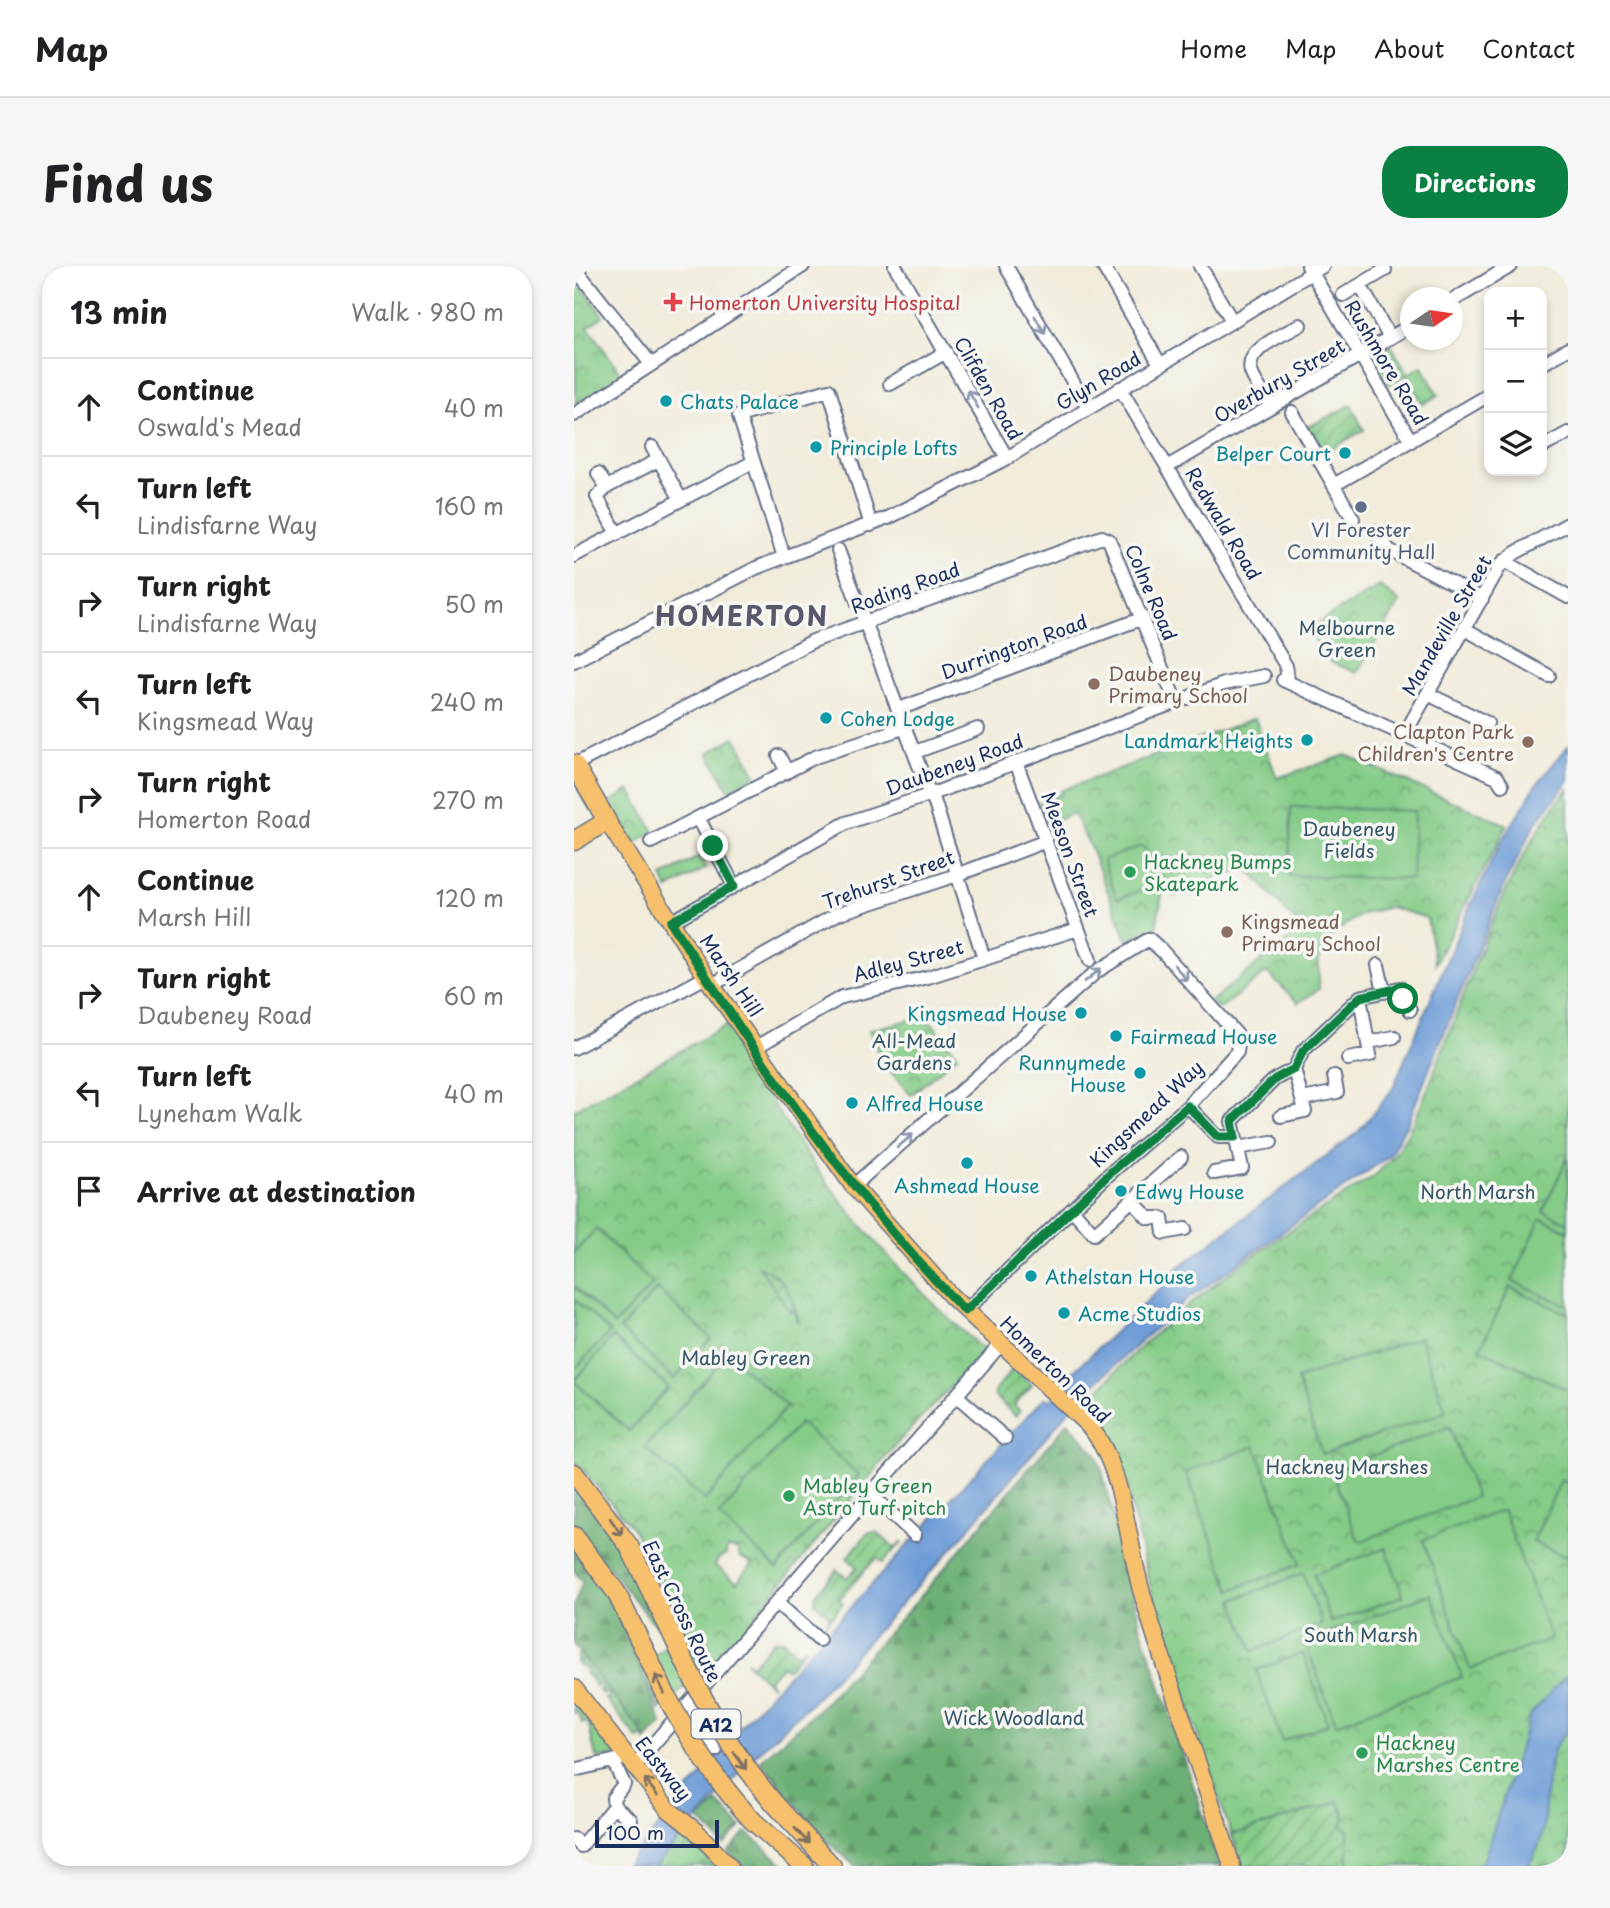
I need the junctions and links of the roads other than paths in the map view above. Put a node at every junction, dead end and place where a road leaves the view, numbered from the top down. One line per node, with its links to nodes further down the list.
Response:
1 (803, 266): 21 (street)
2 (895, 266): 18 (street, Clifden Road)
3 (1006, 266): 27 (street, one-way to 27)
4 (1103, 266): 22 (street)
5 (1199, 266): 13 (street)
6 (1511, 266): 11 (street)
7 (1315, 268): 13 (street, Glyn Road); 19 (street, Rushmore Road)
8 (575, 269): 21 (street)
9 (1385, 270): 10 (street)
10 (1360, 285): 12 (street); 16 (street)
11 (1463, 294)
12 (1343, 295)
13 (1232, 321): 22 (street, Glyn Road)
14 (1300, 325): 26 (street)
15 (1400, 332): 16 (street, Overbury Street)
16 (1390, 338): 19 (street, Overbury Street)
17 (1568, 349): 20 (street)
18 (946, 352): 23 (street); 34 (street, Clifden Road, one-way to 18)
19 (1361, 355): 26 (street, Overbury Street); 31 (street, Rushmore Road)
20 (1547, 361)
21 (651, 364): 29 (street)
22 (1160, 364): 24 (street, Glyn Road)
23 (891, 384)
24 (1120, 388): 27 (street, Glyn Road); 37 (street, Redwald Road)
25 (1484, 397): 31 (street)
26 (1271, 406): 37 (street, Overbury Street)
27 (1088, 408): 34 (street, Glyn Road)
28 (1292, 412): 39 (street)
29 (574, 415)
30 (1568, 433): 32 (street)
31 (1412, 441): 39 (street)
32 (1547, 444)
33 (652, 446): 35 (street)
34 (1007, 458): 43 (street, Glyn Road)
35 (659, 460): 40 (street); 41 (street)
36 (753, 462): 41 (street); 43 (street); 50 (street)
37 (1167, 467): 66 (street, Redwald Road)
38 (598, 474): 40 (street)
39 (1334, 485): 42 (street)
40 (607, 487): 46 (street)
41 (681, 500): 46 (street)
42 (1353, 519)
43 (880, 521): 50 (street, Glyn Road)
44 (1568, 524): 51 (street, Mandeville Street)
45 (1374, 531): 53 (street)
46 (617, 534): 49 (street)
47 (1106, 537): 54 (street, Colne Road); 55 (street, Roding Road)
48 (838, 550): 55 (street)
49 (574, 556)
50 (784, 557): 57 (street, Glyn Road)
51 (1504, 562): 52 (street); 53 (street, Mandeville Street)
52 (1568, 597)
53 (1482, 599): 56 (street, Mandeville Street)
54 (1143, 618): 61 (street, Colne Road); 62 (street, Durrington Road)
55 (865, 623): 62 (street); 70 (street, Roding Road)
56 (1465, 629): 59 (street); 60 (street, Mandeville Street)
57 (574, 661)
58 (1264, 676): 61 (street, Daubeney Road)
59 (1549, 676)
60 (1428, 694): 63 (street); 66 (street, Mandeville Street)
61 (1176, 702): 69 (street, Daubeney Road)
62 (899, 709): 64 (street)
63 (1487, 723)
64 (906, 727): 67 (street); 71 (street)
65 (978, 729): 67 (street)
66 (1404, 735): 72 (street)
67 (915, 752): 73 (street)
68 (779, 756): 71 (street)
69 (1016, 762): 73 (street, Daubeney Road); 77 (street, Meeson Street)
70 (574, 764): 75 (highway)
71 (787, 772): 74 (street)
72 (1502, 785)
73 (931, 794): 79 (street); 80 (street, Daubeney Road)
74 (699, 819): 78 (street); 80 (street)
75 (607, 821): 76 (highway); 81 (main road, Marsh Hill)
76 (574, 841)
77 (1046, 841): 79 (street, Trehurst Street); 82 (street, Meeson Street)
78 (652, 842)
79 (957, 875): 83 (street); 86 (street, Trehurst Street)
80 (734, 886): 81 (street, Daubeney Road)
81 (671, 922): 86 (main road, Marsh Hill)
82 (1078, 929): 83 (street, Adley Street); 84 (street, Meeson Street)
83 (984, 960): 92 (street, Adley Street)
84 (1090, 960)
85 (1378, 965): 87 (street)
86 (709, 981): 92 (main road, Marsh Hill); 93 (street, Trehurst Street)
87 (1384, 992): 88 (street); 89 (street)
88 (1360, 997): 91 (street); 95 (street)
89 (1410, 1010)
90 (1394, 1037): 91 (street)
91 (1368, 1042): 94 (street)
92 (755, 1046): 104 (main road, Homerton Road)
93 (574, 1048)
94 (1348, 1059)
95 (1294, 1069): 97 (street); 101 (street)
96 (1334, 1076): 97 (street)
97 (1303, 1099): 99 (street)
98 (1188, 1106): 101 (street); 104 (street, Kingsmead Way, one-way to 98); 106 (street, Kingsmead Way)
99 (1282, 1116)
100 (1271, 1142): 101 (street)
101 (1236, 1143): 103 (street)
102 (1181, 1157): 105 (street)
103 (1214, 1173)
104 (853, 1186): 108 (main road, Homerton Road)
105 (1132, 1200): 106 (street); 107 (street)
106 (1072, 1209): 108 (street, Kingsmead Way)
107 (1185, 1229)
108 (965, 1311): 109 (main road, Homerton Road)
109 (1001, 1344): 110 (street); 129 (main road, Homerton Road)
110 (957, 1396): 111 (street); 113 (street)
111 (1005, 1438)
112 (574, 1473): 128 (highway, East Cross Route / A12, one-way to 128, bridge)
113 (870, 1494): 114 (street); 116 (street)
114 (915, 1535)
115 (574, 1536): 127 (highway, A12, one-way to 115, bridge)
116 (777, 1603): 117 (street); 119 (street)
117 (819, 1640)
118 (574, 1688): 121 (main road, Eastway)
119 (689, 1704): 120 (street); 121 (street)
120 (716, 1750)
121 (625, 1761): 122 (street); 123 (street); 126 (main road, Eastway, one-way to 121)
122 (574, 1770)
123 (614, 1806): 124 (street); 125 (street)
124 (631, 1820)
125 (574, 1839)
126 (729, 1866)
127 (804, 1866)
128 (832, 1866)
129 (1232, 1866)

